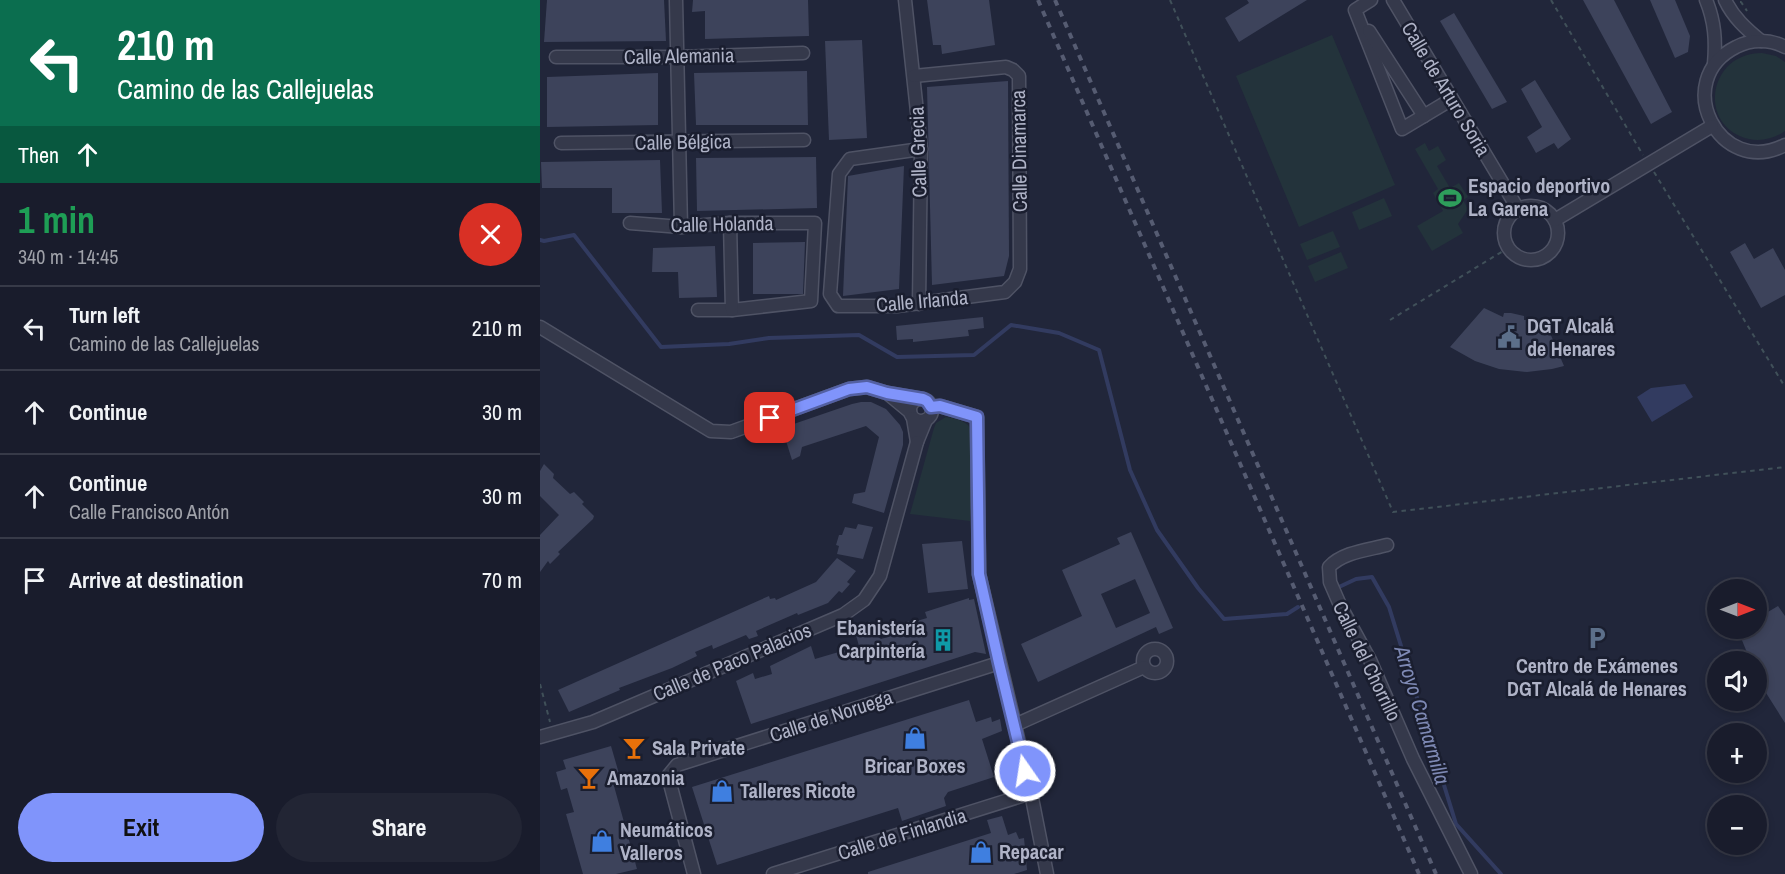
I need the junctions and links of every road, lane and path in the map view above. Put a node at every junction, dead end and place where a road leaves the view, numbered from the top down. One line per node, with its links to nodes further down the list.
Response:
1 (676, 0): 14 (street)
2 (905, 0): 16 (street, Calle Grecia)
3 (1170, 0): 44 (path)
4 (1371, 0): 9 (street)
5 (1393, 0): 17 (street, Calle de Arturo Soria)
6 (1551, 0): 25 (path)
7 (1706, 0): 15 (street)
8 (1725, 0): 10 (street)
9 (1355, 10): 18 (street); 18 (street)
10 (1761, 41): 11 (street); 15 (street)
11 (1785, 47)
12 (803, 53): 14 (street, Calle Alemania)
13 (556, 57): 14 (street, Calle Alemania)
14 (677, 57): 21 (street)
15 (1714, 64): 19 (street)
16 (914, 76): 23 (street, Calle Grecia); 32 (street, Calle Dinamarca)
17 (1452, 99): 18 (street); 26 (street, Calle de Arturo Soria)
18 (1424, 116)
19 (1712, 126): 24 (street); 25 (street)
20 (804, 141): 21 (street, Calle Bélgica)
21 (679, 142): 22 (street, Calle Bélgica); 30 (street)
22 (561, 143)
23 (921, 149): 33 (street, Calle Grecia); 33 (street, Calle Irlanda)
24 (1782, 150)
25 (1649, 164): 27 (street); 38 (path)
26 (1518, 209): 27 (street); 31 (street)
27 (1555, 220): 31 (street)
28 (630, 223): 30 (street, Calle Holanda)
29 (730, 223): 30 (street, Calle Holanda); 35 (street); 35 (street, Calle Holanda)
30 (681, 227)
31 (1508, 248): 36 (path)
32 (1005, 292): 33 (street, Calle Irlanda)
33 (919, 304)
34 (698, 310): 35 (street)
35 (732, 310)
36 (1390, 320)
37 (540, 327): 39 (street)
38 (1785, 387)
39 (887, 393): 40 (street); 41 (street)
40 (927, 403): 41 (street); 42 (street); 46 (street)
41 (911, 415): 42 (street); 43 (street)
42 (926, 420): 43 (street)
43 (916, 442): 50 (street, Calle de Paco Palacios)
44 (1785, 467)
45 (1387, 545): 56 (street, Calle del Chorrillo)
46 (999, 663): 49 (street); 53 (street, Calle de Noruega)
47 (1144, 667): 49 (street)
48 (540, 684): 50 (path)
49 (1015, 725): 52 (street)
50 (553, 733): 51 (street, Calle de Paco Palacios)
51 (540, 736)
52 (1031, 793): 54 (street, Calle de Finlandia); 55 (street)
53 (694, 874)
54 (773, 874)
55 (1047, 874)
56 (1471, 874)

